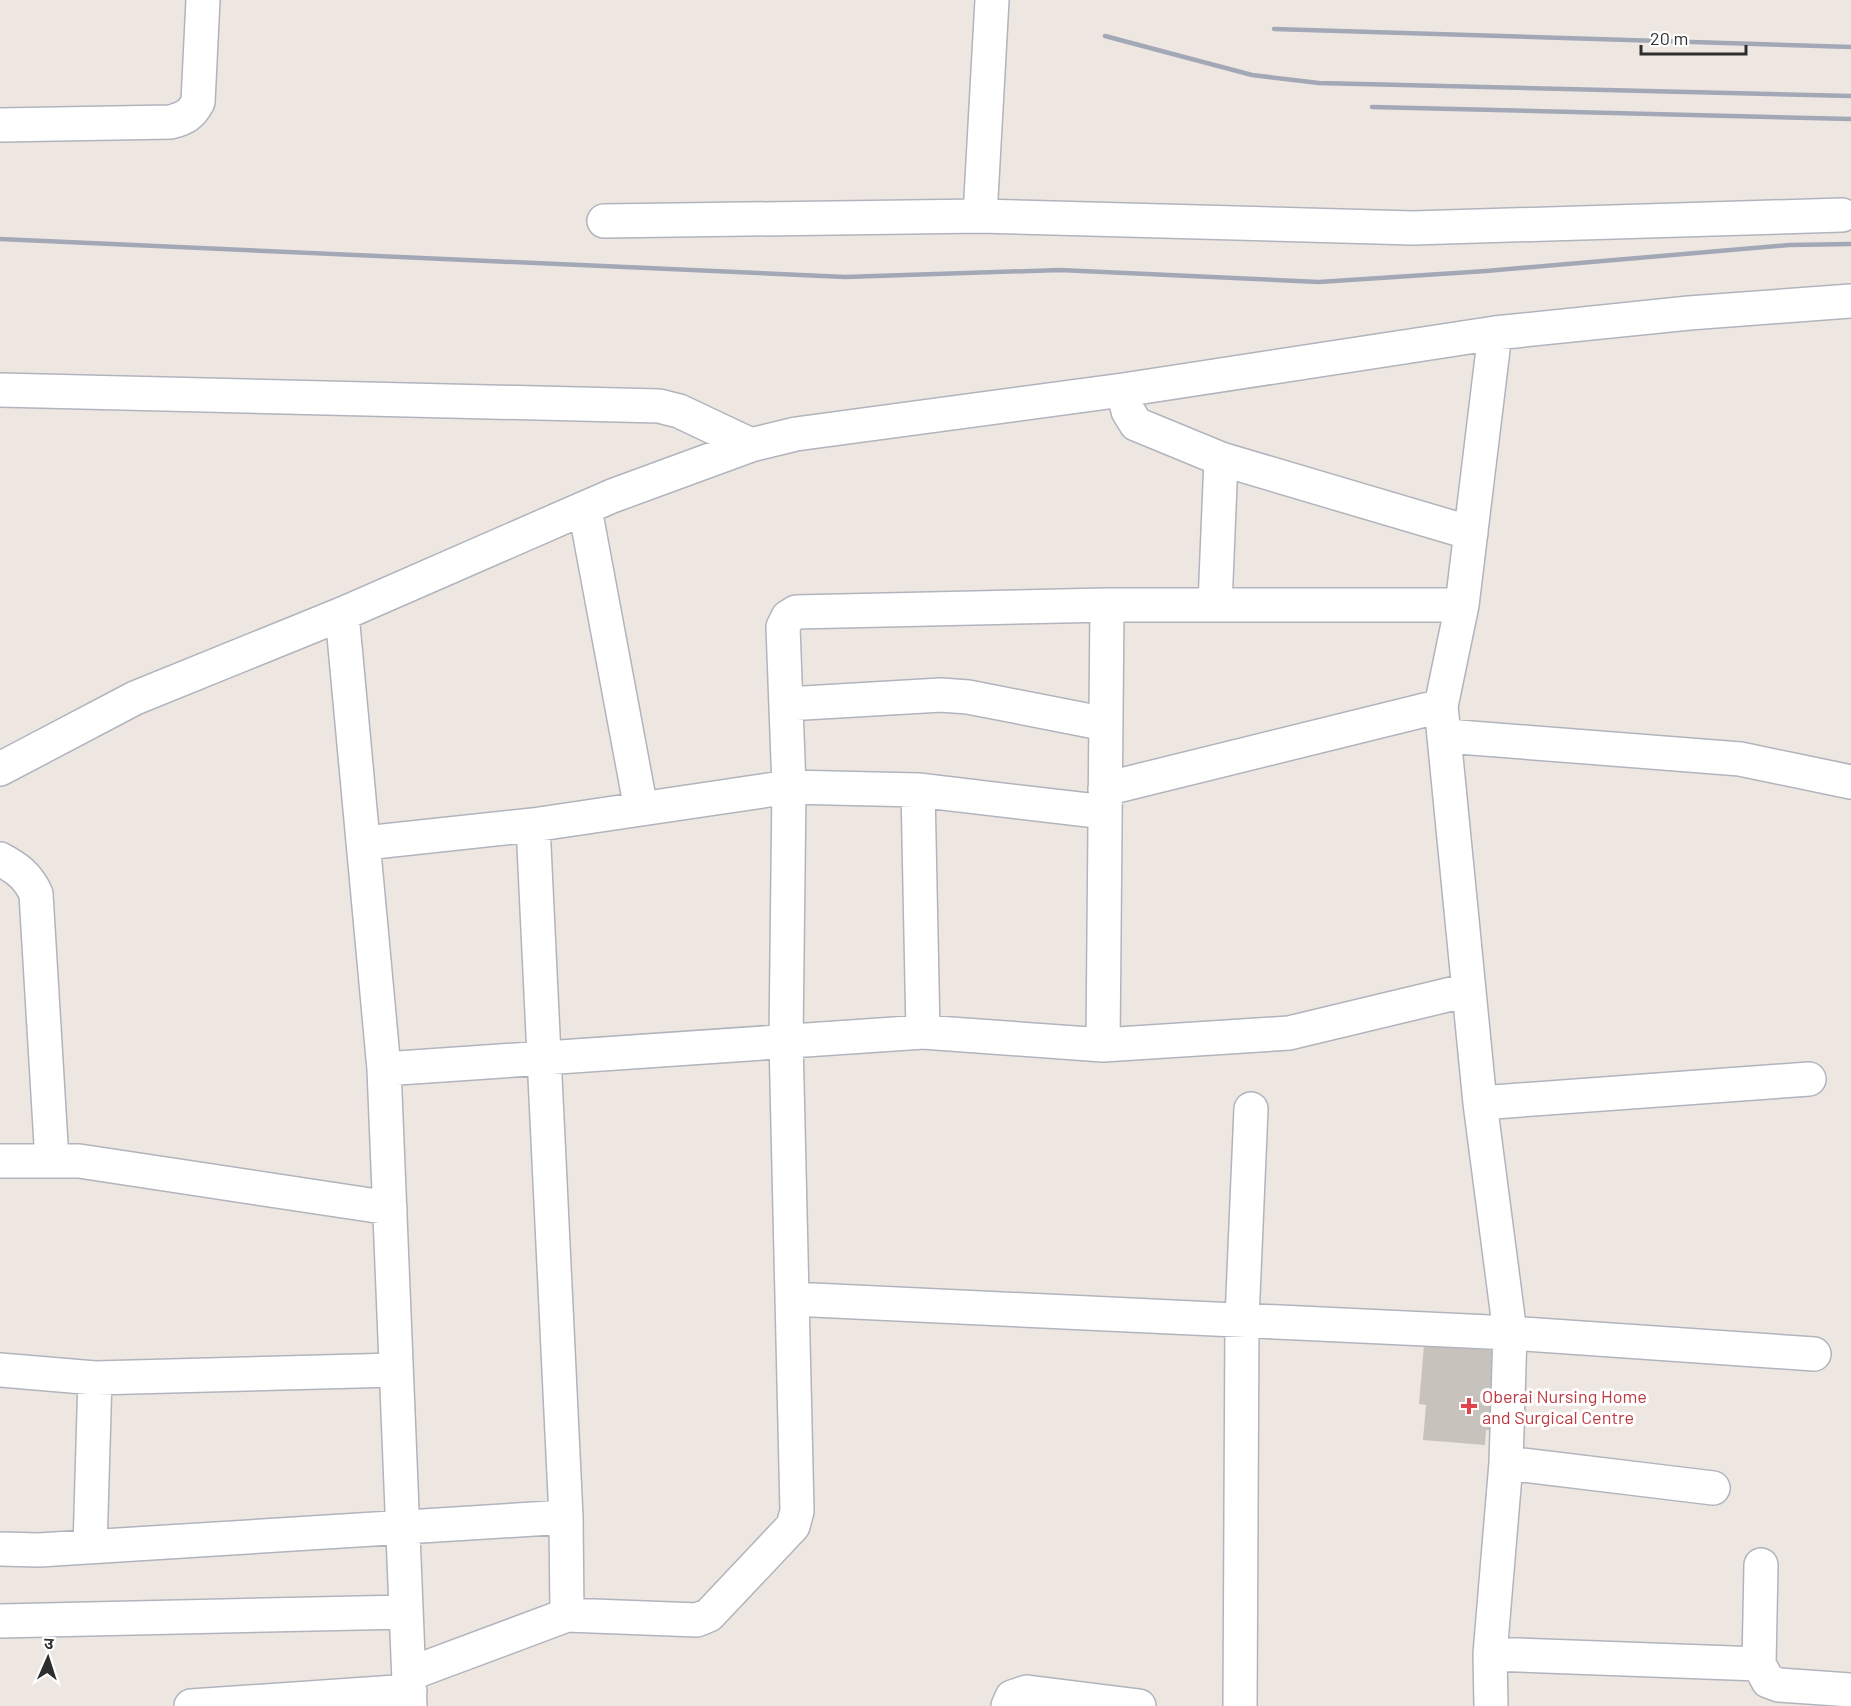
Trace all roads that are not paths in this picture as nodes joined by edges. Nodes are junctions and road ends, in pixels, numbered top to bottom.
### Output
1 (203, 0) edge
2 (992, 0) edge
3 (0, 124) edge
4 (1842, 215) dead end
5 (980, 216) junction
6 (604, 221) dead end
7 (1851, 301) edge
8 (1495, 333) junction
9 (0, 390) edge
10 (1123, 390) junction
11 (751, 445) junction
12 (1221, 459) junction
13 (585, 509) junction
14 (1471, 533) junction
15 (1107, 605) junction
16 (1215, 605) junction
17 (1462, 605) junction
18 (342, 614) junction
19 (787, 704) junction
20 (1443, 721) junction
21 (1106, 724) junction
22 (0, 769) edge
23 (1851, 782) edge
24 (789, 787) junction
25 (918, 790) junction
26 (1105, 801) junction
27 (641, 809) junction
28 (533, 825) junction
29 (364, 843) junction
30 (0, 858) edge
31 (1468, 990) junction
32 (923, 1032) junction
33 (786, 1040) junction
34 (1103, 1045) junction
35 (545, 1057) junction
36 (384, 1069) junction
37 (1809, 1079) dead end
38 (1480, 1103) junction
39 (1251, 1109) dead end
40 (0, 1161) edge
41 (52, 1161) junction
42 (390, 1208) junction
43 (792, 1299) junction
44 (1242, 1319) junction
45 (1510, 1333) junction
46 (1814, 1354) dead end
47 (0, 1370) edge
48 (396, 1370) junction
49 (95, 1378) junction
50 (1506, 1463) junction
51 (1713, 1488) dead end
52 (566, 1517) junction
53 (403, 1528) junction
54 (90, 1547) junction
55 (0, 1549) edge
56 (1761, 1565) dead end
57 (406, 1612) junction
58 (567, 1615) junction
59 (0, 1621) edge
60 (1490, 1654) junction
61 (1759, 1664) junction
62 (410, 1690) edge
63 (1851, 1690) edge
64 (191, 1706) edge
65 (1008, 1706) edge
66 (1139, 1706) edge
67 (1240, 1706) edge
68 (1491, 1706) edge

1 - 3 street
2 - 5 street
4 - 5 street
5 - 6 street
7 - 8 street
8 - 10 street
8 - 14 street
9 - 11 street
10 - 11 street
10 - 12 street
11 - 13 street
12 - 14 street
12 - 16 street
13 - 18 street
13 - 27 street
14 - 17 street
15 - 16 street
15 - 19 street
15 - 21 street
16 - 17 street
17 - 20 street
18 - 22 street
18 - 29 street
19 - 21 street
19 - 24 street
20 - 23 street
20 - 26 street
20 - 31 street
21 - 26 street
24 - 25 street
24 - 27 street
24 - 33 street
25 - 26 street
25 - 32 street
26 - 34 street
27 - 28 street
28 - 29 street
28 - 35 street
29 - 36 street
30 - 41 street
31 - 34 street
31 - 38 street
32 - 33 street
32 - 34 street
33 - 35 street
33 - 43 street
35 - 36 street
35 - 52 street
36 - 42 street
37 - 38 street
38 - 45 street
39 - 44 street
40 - 41 street
41 - 42 street
42 - 48 street
43 - 44 street
43 - 58 street
44 - 45 street
44 - 67 street
45 - 46 street
45 - 50 street
47 - 49 street
48 - 49 street
48 - 53 street
49 - 54 street
50 - 51 street
50 - 60 street
52 - 53 street
52 - 58 street
53 - 54 street
53 - 57 street
54 - 55 street
56 - 61 street
57 - 59 street
57 - 62 street
58 - 62 street
60 - 61 street
60 - 68 street
61 - 63 street
62 - 64 street
65 - 66 street

